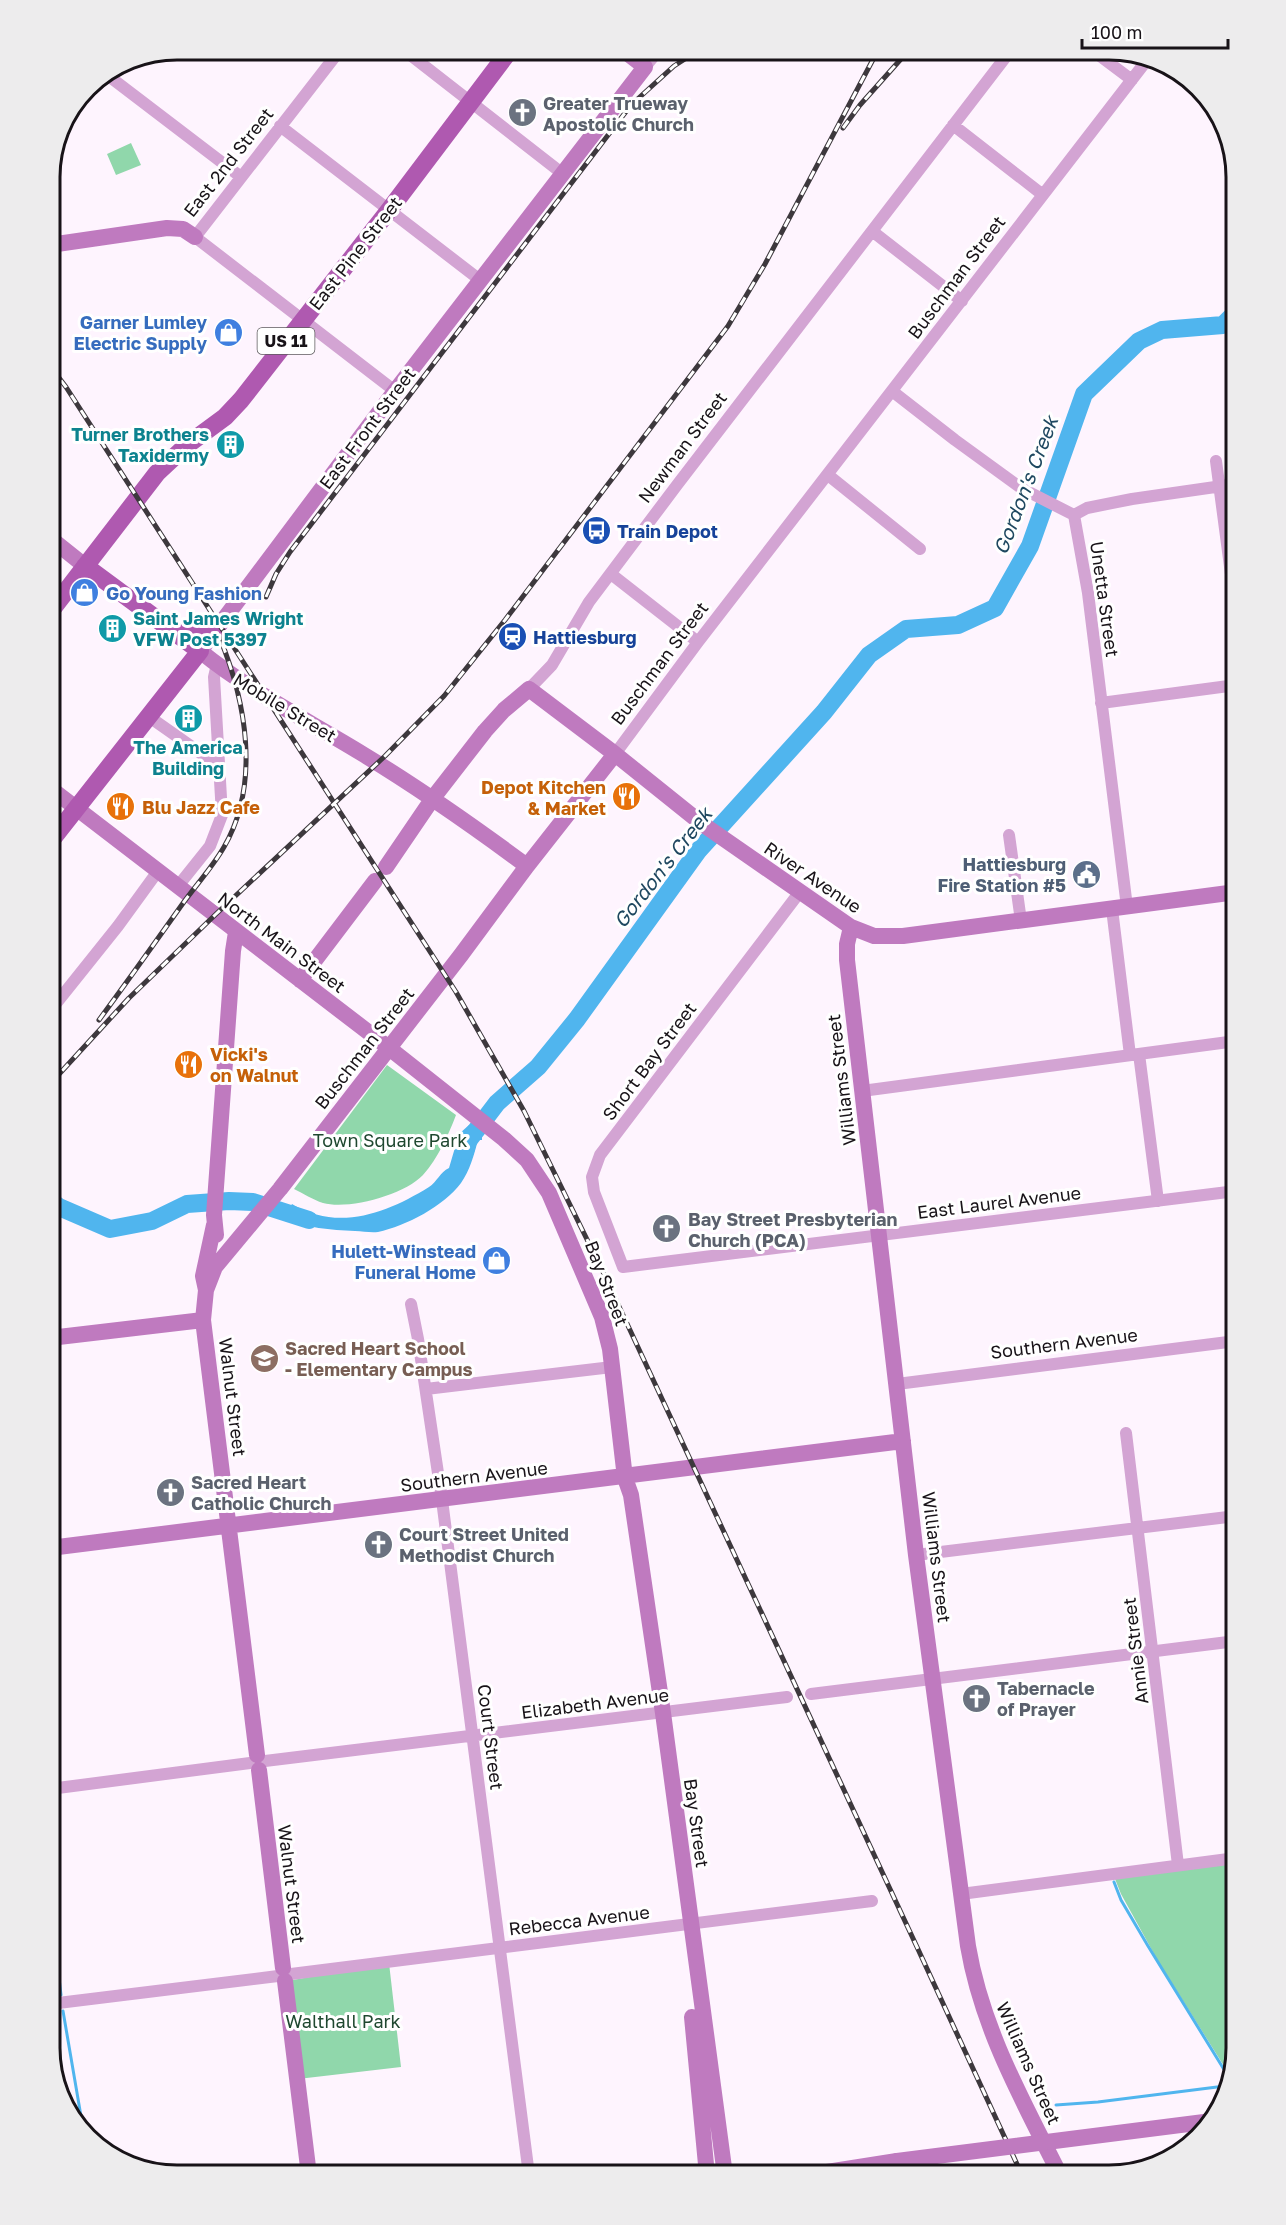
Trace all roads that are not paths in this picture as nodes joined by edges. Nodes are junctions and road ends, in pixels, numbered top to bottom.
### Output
1 (332, 60) edge
2 (417, 60) edge
3 (502, 60) edge
4 (636, 60) edge
5 (651, 60) edge
6 (1003, 60) edge
7 (1105, 60) edge
8 (1143, 65) edge
9 (645, 67) junction
10 (113, 79) edge
11 (1132, 80) junction
12 (471, 101) junction
13 (953, 125) junction
14 (280, 126) junction
15 (563, 174) junction
16 (241, 177) junction
17 (1043, 195) junction
18 (390, 209) junction
19 (872, 231) junction
20 (195, 237) junction
21 (60, 244) edge
22 (480, 280) junction
23 (962, 301) junction
24 (302, 320) junction
25 (395, 391) junction
26 (892, 391) junction
27 (1216, 461) dead end
28 (828, 475) junction
29 (1226, 485) edge
30 (1220, 486) junction
31 (1069, 514) junction
32 (1226, 533) edge
33 (60, 546) edge
34 (920, 549) dead end
35 (85, 566) junction
36 (611, 574) junction
37 (60, 599) edge
38 (216, 628) junction
39 (175, 632) junction
40 (698, 642) junction
41 (200, 651) junction
42 (217, 664) junction
43 (1226, 686) edge
44 (530, 689) junction
45 (1101, 703) junction
46 (148, 716) junction
47 (615, 754) junction
48 (219, 766) junction
49 (60, 796) edge
50 (434, 798) junction
51 (76, 808) junction
52 (60, 829) edge
53 (1009, 835) dead end
54 (526, 866) junction
55 (386, 867) dead end
56 (158, 871) junction
57 (375, 880) dead end
58 (178, 886) junction
59 (799, 893) junction
60 (1226, 893) edge
61 (1120, 908) junction
62 (1020, 921) junction
63 (851, 927) junction
64 (236, 932) junction
65 (300, 980) junction
66 (60, 998) edge
67 (1226, 1042) edge
68 (389, 1048) junction
69 (1135, 1055) junction
70 (862, 1091) junction
71 (491, 1128) joint
72 (1226, 1192) edge
73 (1158, 1201) junction
74 (214, 1220) junction
75 (879, 1234) junction
76 (230, 1248) junction
77 (623, 1268) joint
78 (206, 1290) junction
79 (411, 1304) dead end
80 (203, 1320) junction
81 (60, 1337) edge
82 (1226, 1342) edge
83 (612, 1367) junction
84 (897, 1384) junction
85 (426, 1389) junction
86 (1126, 1433) dead end
87 (903, 1442) junction
88 (625, 1478) junction
89 (442, 1500) junction
90 (1226, 1517) edge
91 (229, 1526) junction
92 (1139, 1528) junction
93 (60, 1547) edge
94 (916, 1555) junction
95 (1226, 1642) edge
96 (1153, 1652) junction
97 (934, 1678) junction
98 (811, 1695) dead end
99 (787, 1697) dead end
100 (658, 1714) junction
101 (472, 1737) junction
102 (257, 1762) junction
103 (60, 1788) edge
104 (1226, 1859) edge
105 (1178, 1865) junction
106 (961, 1894) junction
107 (872, 1901) dead end
108 (686, 1925) junction
109 (500, 1949) junction
110 (284, 1975) junction
111 (60, 2003) edge
112 (1199, 2123) edge
113 (308, 2165) edge
114 (528, 2165) edge
115 (706, 2165) edge
116 (724, 2165) edge
117 (872, 2165) edge
118 (1055, 2165) edge

1 - 14 street, East 2nd Street
2 - 12 street
3 - 12 main road, East Pine Street / US 11
4 - 9 street
5 - 9 street, East Front Street
6 - 13 street, Newman Street
7 - 11 street
8 - 11 street, Buschman Street
9 - 15 street, East Front Street
10 - 16 street
11 - 17 street, Buschman Street
12 - 15 street
12 - 18 main road, East Pine Street / US 11
13 - 17 street
13 - 19 street, Newman Street
14 - 16 street, East 2nd Street
14 - 18 street
15 - 22 street, East Front Street
16 - 20 street, East 2nd Street
17 - 23 street, Buschman Street
18 - 22 street
18 - 24 main road, East Pine Street / US 11
19 - 23 street
19 - 36 street, Newman Street
20 - 21 street, East 2nd Street
20 - 24 street
22 - 25 street, East Front Street
23 - 26 street, Buschman Street
24 - 25 street
24 - 35 main road, East Pine Street / US 11
25 - 38 street, East Front Street
26 - 28 street, Buschman Street
26 - 31 street
27 - 30 street
28 - 34 street
28 - 40 street, Buschman Street
29 - 30 street
30 - 31 street
30 - 32 street
31 - 45 street, Unetta Street
33 - 35 street, Mobile Street
35 - 37 main road, East Pine Street / US 11
35 - 39 main road, Mobile Street
36 - 40 street
36 - 44 street, Newman Street
38 - 39 main road
38 - 41 street, East Front Street
39 - 41 main road, Mobile Street
40 - 47 street, Buschman Street
41 - 42 street, Mobile Street
41 - 46 main road, East Front Street
42 - 48 street
42 - 50 street, Mobile Street
43 - 45 street
44 - 47 street, River Avenue
44 - 50 street, Newman Street
45 - 61 street, Unetta Street
46 - 48 street
46 - 51 main road, East Front Street
47 - 54 street, Buschman Street
47 - 59 street, River Avenue
48 - 58 street
49 - 51 street, North Main Street
50 - 54 street, Mobile Street
50 - 55 street, Newman Street
51 - 52 main road, East Front Street
51 - 56 street, North Main Street
53 - 62 street
54 - 68 street, Buschman Street
56 - 58 street, North Main Street
56 - 66 street
57 - 65 street
58 - 64 street, North Main Street
59 - 63 street, River Avenue
59 - 77 street, Short Bay Street
60 - 61 street, River Avenue
61 - 62 street, River Avenue
61 - 69 street
62 - 63 street, River Avenue
63 - 70 street, Williams Street
64 - 65 street, North Main Street
64 - 74 street, Walnut Street
65 - 68 street, North Main Street
67 - 69 street
68 - 71 street, North Main Street
68 - 76 street, Buschman Street
69 - 70 street
69 - 73 street
70 - 75 street, Williams Street
71 - 83 street, Bay Street
72 - 73 street, East Laurel Avenue
73 - 75 street, East Laurel Avenue
74 - 76 street
74 - 78 street, Walnut Street
75 - 77 street, East Laurel Avenue
75 - 84 street, Williams Street
76 - 78 street, Buschman Street
78 - 80 street, Walnut Street
79 - 85 street, Court Street
80 - 81 street
80 - 91 street, Walnut Street
82 - 84 street, Southern Avenue
83 - 85 street
83 - 88 street, Bay Street
84 - 87 street, Williams Street
85 - 89 street, Court Street
86 - 92 street, Annie Street
87 - 88 street, Southern Avenue
87 - 94 street, Williams Street
88 - 89 street, Southern Avenue
88 - 100 street, Bay Street
89 - 91 street, Southern Avenue
89 - 101 street, Court Street
90 - 92 street
91 - 93 street, Southern Avenue
91 - 102 street, Walnut Street
92 - 94 street
92 - 96 street, Annie Street
94 - 97 street, Williams Street
95 - 96 street
96 - 97 street
96 - 105 street, Annie Street
97 - 98 street
97 - 106 street, Williams Street
99 - 100 street, Elizabeth Avenue
100 - 101 street, Elizabeth Avenue
100 - 108 street, Bay Street
101 - 102 street, Elizabeth Avenue
101 - 109 street, Court Street
102 - 103 street, Elizabeth Avenue
102 - 110 street, Walnut Street
104 - 105 street
105 - 106 street
106 - 118 street, Williams Street
107 - 108 street, Rebecca Avenue
108 - 109 street, Rebecca Avenue
108 - 115 street, Bay Street
108 - 116 street, Bay Street
109 - 110 street, Rebecca Avenue
109 - 114 street, Court Street
110 - 111 street, Rebecca Avenue
110 - 113 street, Walnut Street
112 - 117 street, bridge

